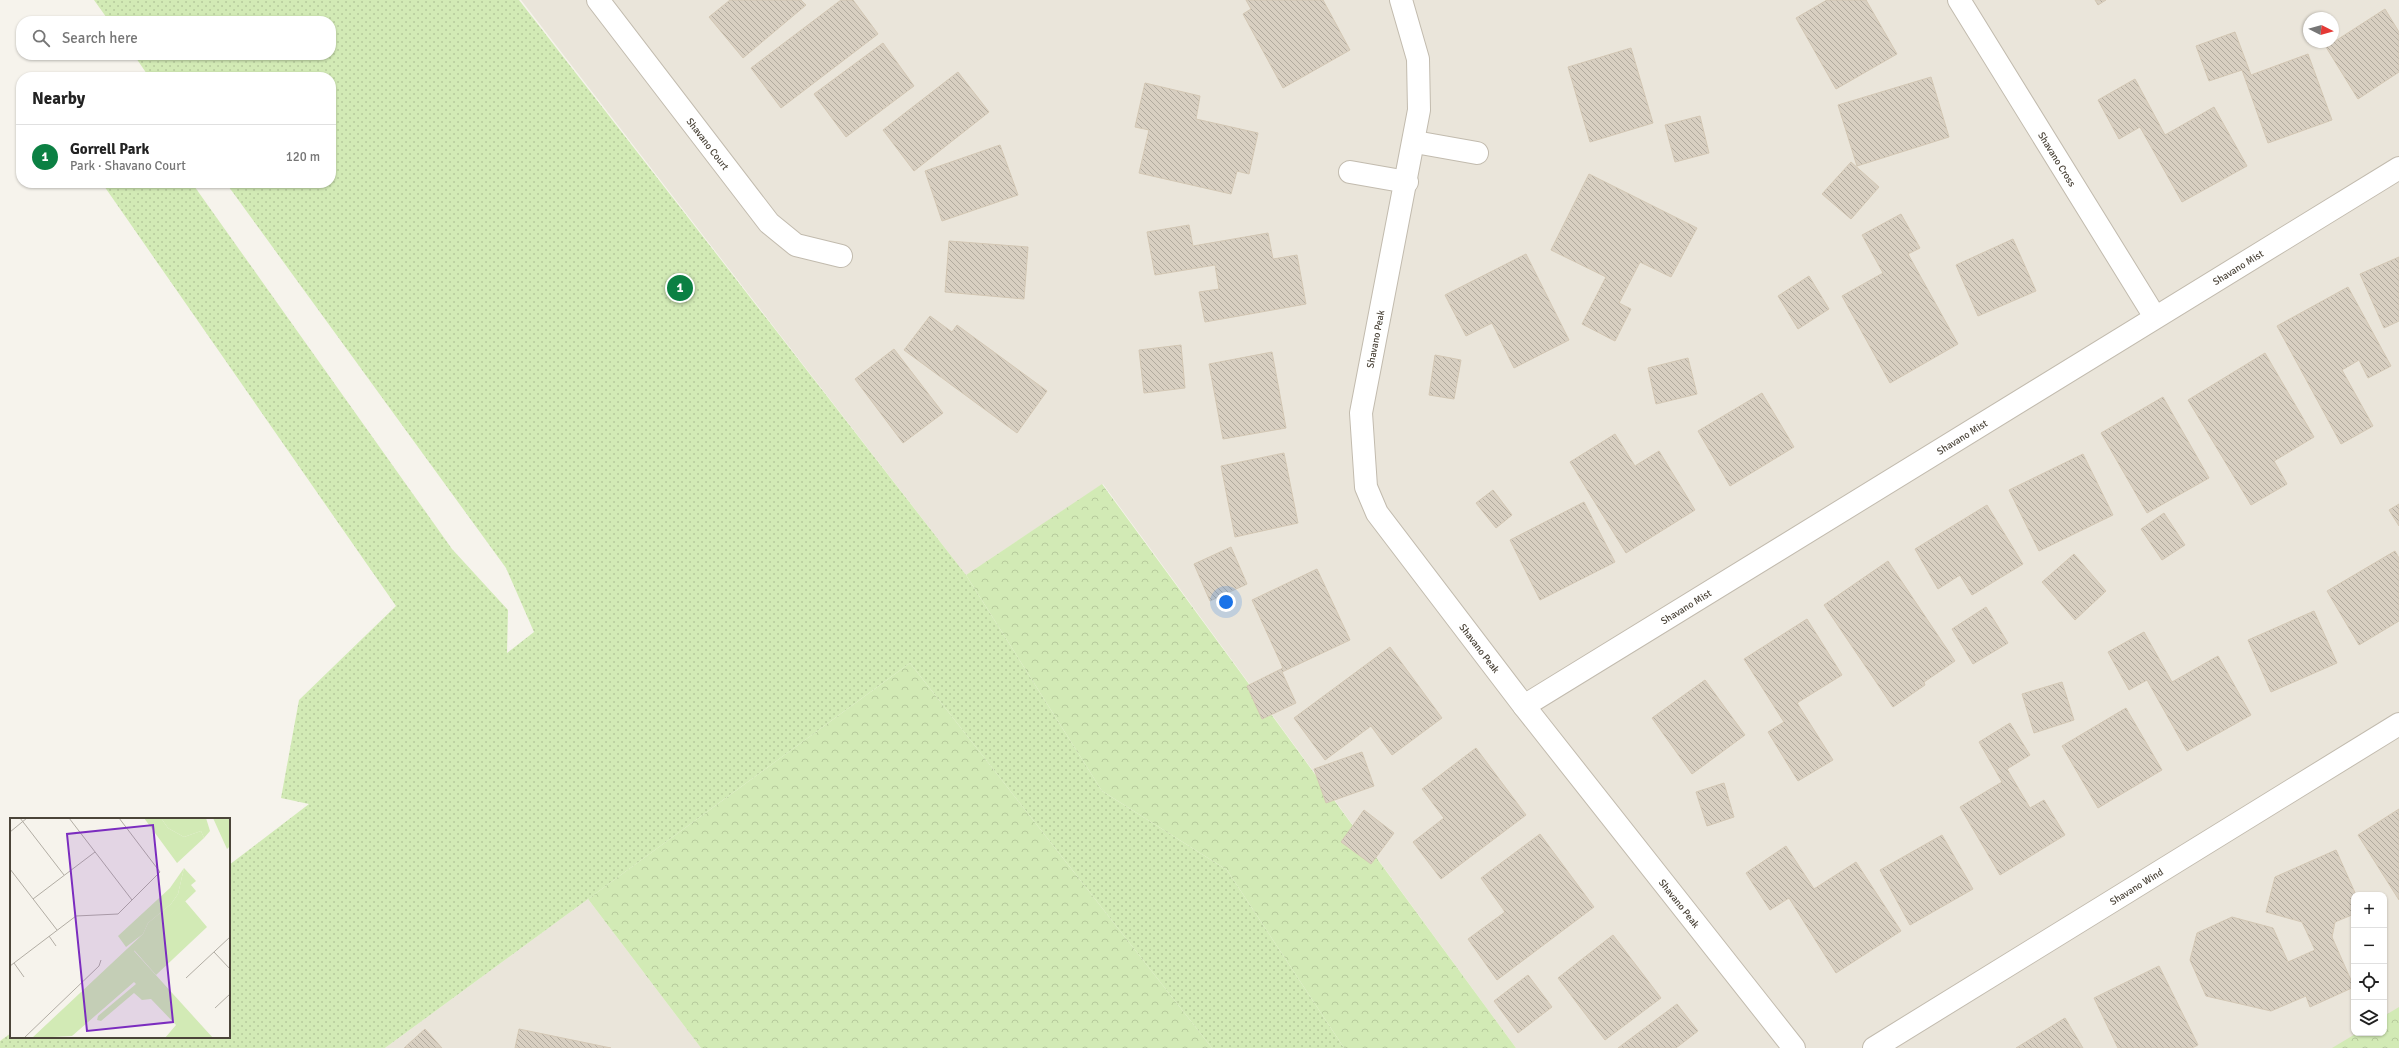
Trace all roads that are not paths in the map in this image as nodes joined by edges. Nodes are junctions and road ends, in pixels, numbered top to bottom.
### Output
1 (598, 0) edge
2 (1401, 0) edge
3 (1959, 0) edge
4 (1415, 142) junction
5 (1477, 153) dead end
6 (2399, 168) edge
7 (1350, 172) dead end
8 (1407, 182) junction
9 (840, 256) dead end
10 (2155, 317) junction
11 (1524, 706) junction
12 (2399, 724) edge
13 (1794, 1048) edge
14 (1874, 1048) edge

1 - 9 street, Shavano Court
2 - 4 street, Shavano Peak
3 - 10 street, Shavano Cross
4 - 5 street
4 - 8 street, Shavano Peak
6 - 10 street, Shavano Mist
7 - 8 street
8 - 11 street, Shavano Peak
10 - 11 street, Shavano Mist
11 - 13 street, Shavano Peak
12 - 14 street, Shavano Wind

